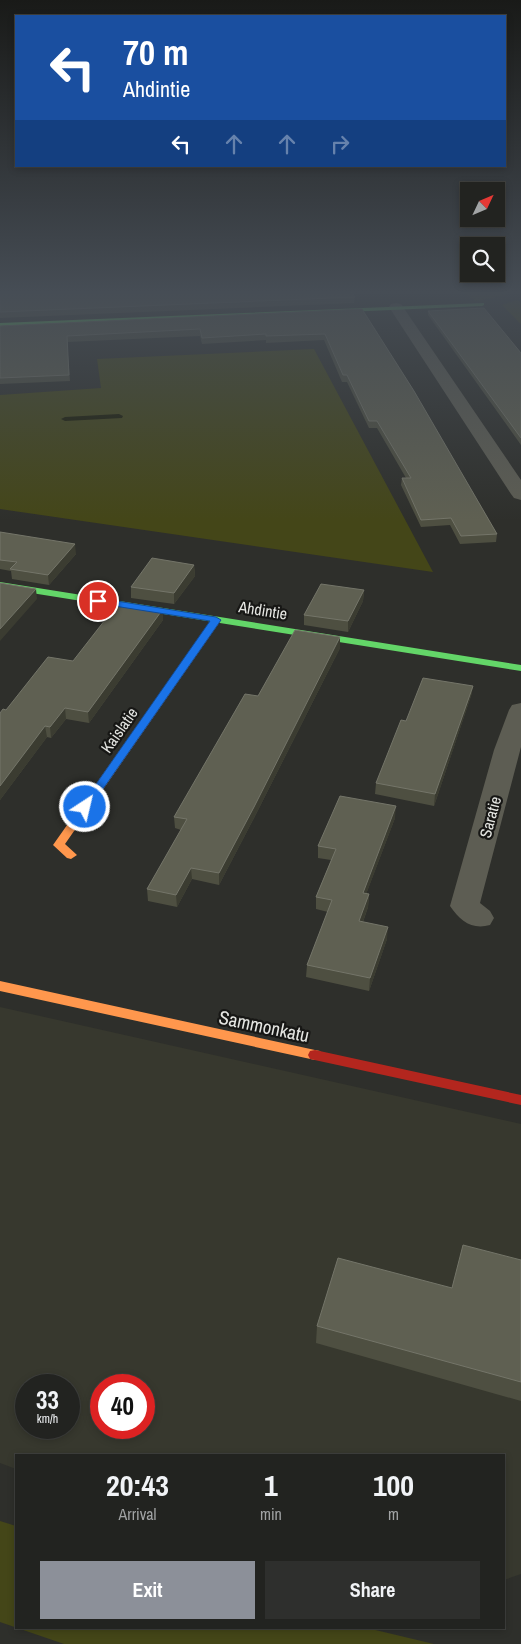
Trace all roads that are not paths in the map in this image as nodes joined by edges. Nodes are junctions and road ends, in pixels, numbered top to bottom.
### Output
1 (437, 368) edge
2 (521, 494) edge
3 (0, 586) edge
4 (216, 620) junction
5 (521, 668) edge
6 (521, 710) edge
7 (71, 855) dead end
8 (479, 918) dead end
9 (0, 986) edge
10 (521, 1100) edge

1 - 2 street
3 - 4 street, Ahdintie
4 - 5 street, Ahdintie
4 - 7 street, Kaislatie
6 - 8 street, Saratie
9 - 10 street, Sammonkatu

